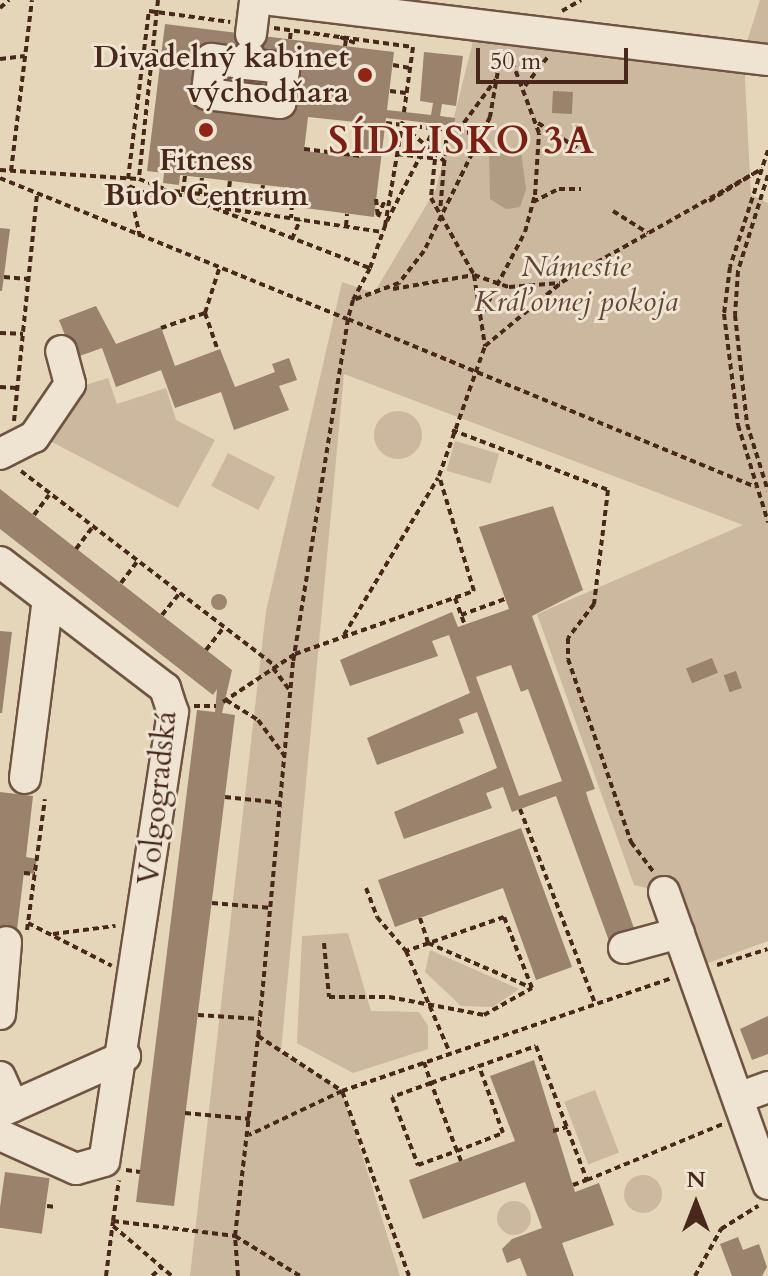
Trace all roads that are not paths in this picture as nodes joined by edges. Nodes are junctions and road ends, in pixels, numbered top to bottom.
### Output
1 (272, 0) edge
2 (499, 19) edge
3 (768, 60) edge
4 (61, 351) dead end
5 (6, 452) edge
6 (0, 562) edge
7 (48, 599) junction
8 (35, 789) road end
9 (664, 892) road end
10 (17, 932) road end
11 (679, 933) junction
12 (624, 948) dead end
13 (0, 1014) edge
14 (125, 1056) junction
15 (0, 1077) edge
16 (768, 1087) edge
17 (741, 1107) junction
18 (7, 1109) edge
19 (0, 1135) edge
20 (767, 1182) edge

1 - 2 street
2 - 3 street
4 - 5 street
6 - 7 street, Volgogradská
7 - 8 street
7 - 14 street, Volgogradská
9 - 11 street
10 - 13 street
11 - 12 street
11 - 17 street
14 - 18 street
14 - 19 street, Volgogradská
15 - 18 street
16 - 17 street
17 - 20 street

